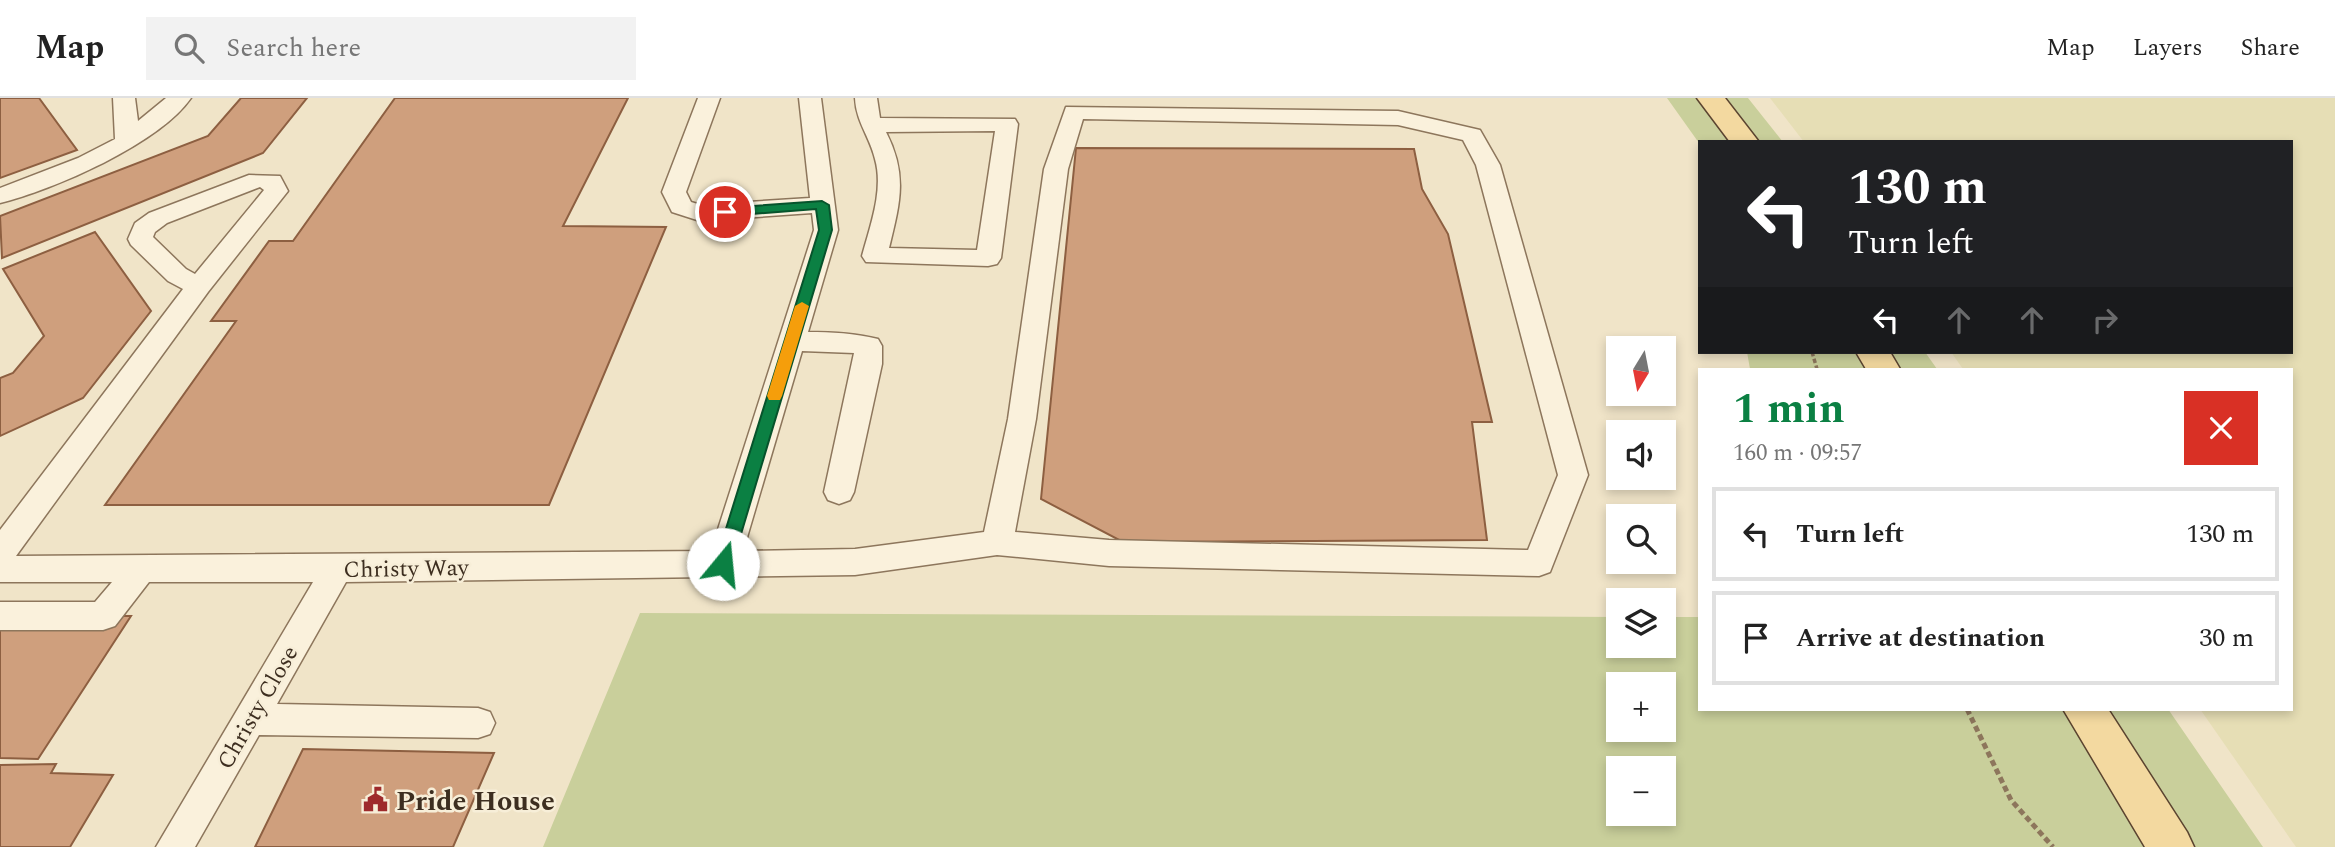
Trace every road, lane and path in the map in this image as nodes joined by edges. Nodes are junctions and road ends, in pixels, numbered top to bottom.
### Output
1 (124, 98) edge
2 (173, 98) edge
3 (180, 98) edge
4 (709, 98) edge
5 (810, 98) edge
6 (866, 98) edge
7 (1711, 98) edge
8 (871, 125) junction
9 (1743, 140) edge
10 (125, 143) junction
11 (0, 196) edge
12 (822, 205) junction
13 (199, 286) junction
14 (791, 342) junction
15 (839, 492) dead end
16 (997, 543) junction
17 (0, 554) edge
18 (723, 564) junction
19 (0, 569) edge
20 (141, 569) junction
21 (337, 569) junction
22 (0, 616) edge
23 (1968, 711) edge
24 (2085, 711) edge
25 (250, 719) junction
26 (478, 723) dead end
27 (177, 846) edge
28 (2053, 847) edge
29 (2171, 847) edge

1 - 2 street
1 - 10 street
3 - 10 street
4 - 12 street
5 - 12 street
6 - 8 street
7 - 9 main road
8 - 8 street
10 - 11 street
12 - 14 street
13 - 13 street
13 - 17 street
14 - 15 street
14 - 18 street
16 - 16 street, Christy Way
16 - 18 street, Christy Way
18 - 21 street, Christy Way
19 - 20 street, Christy Way
20 - 21 street, Christy Way
20 - 22 street
21 - 25 street, Christy Close
23 - 28 path
24 - 29 main road
25 - 26 street
25 - 27 street, Christy Close

